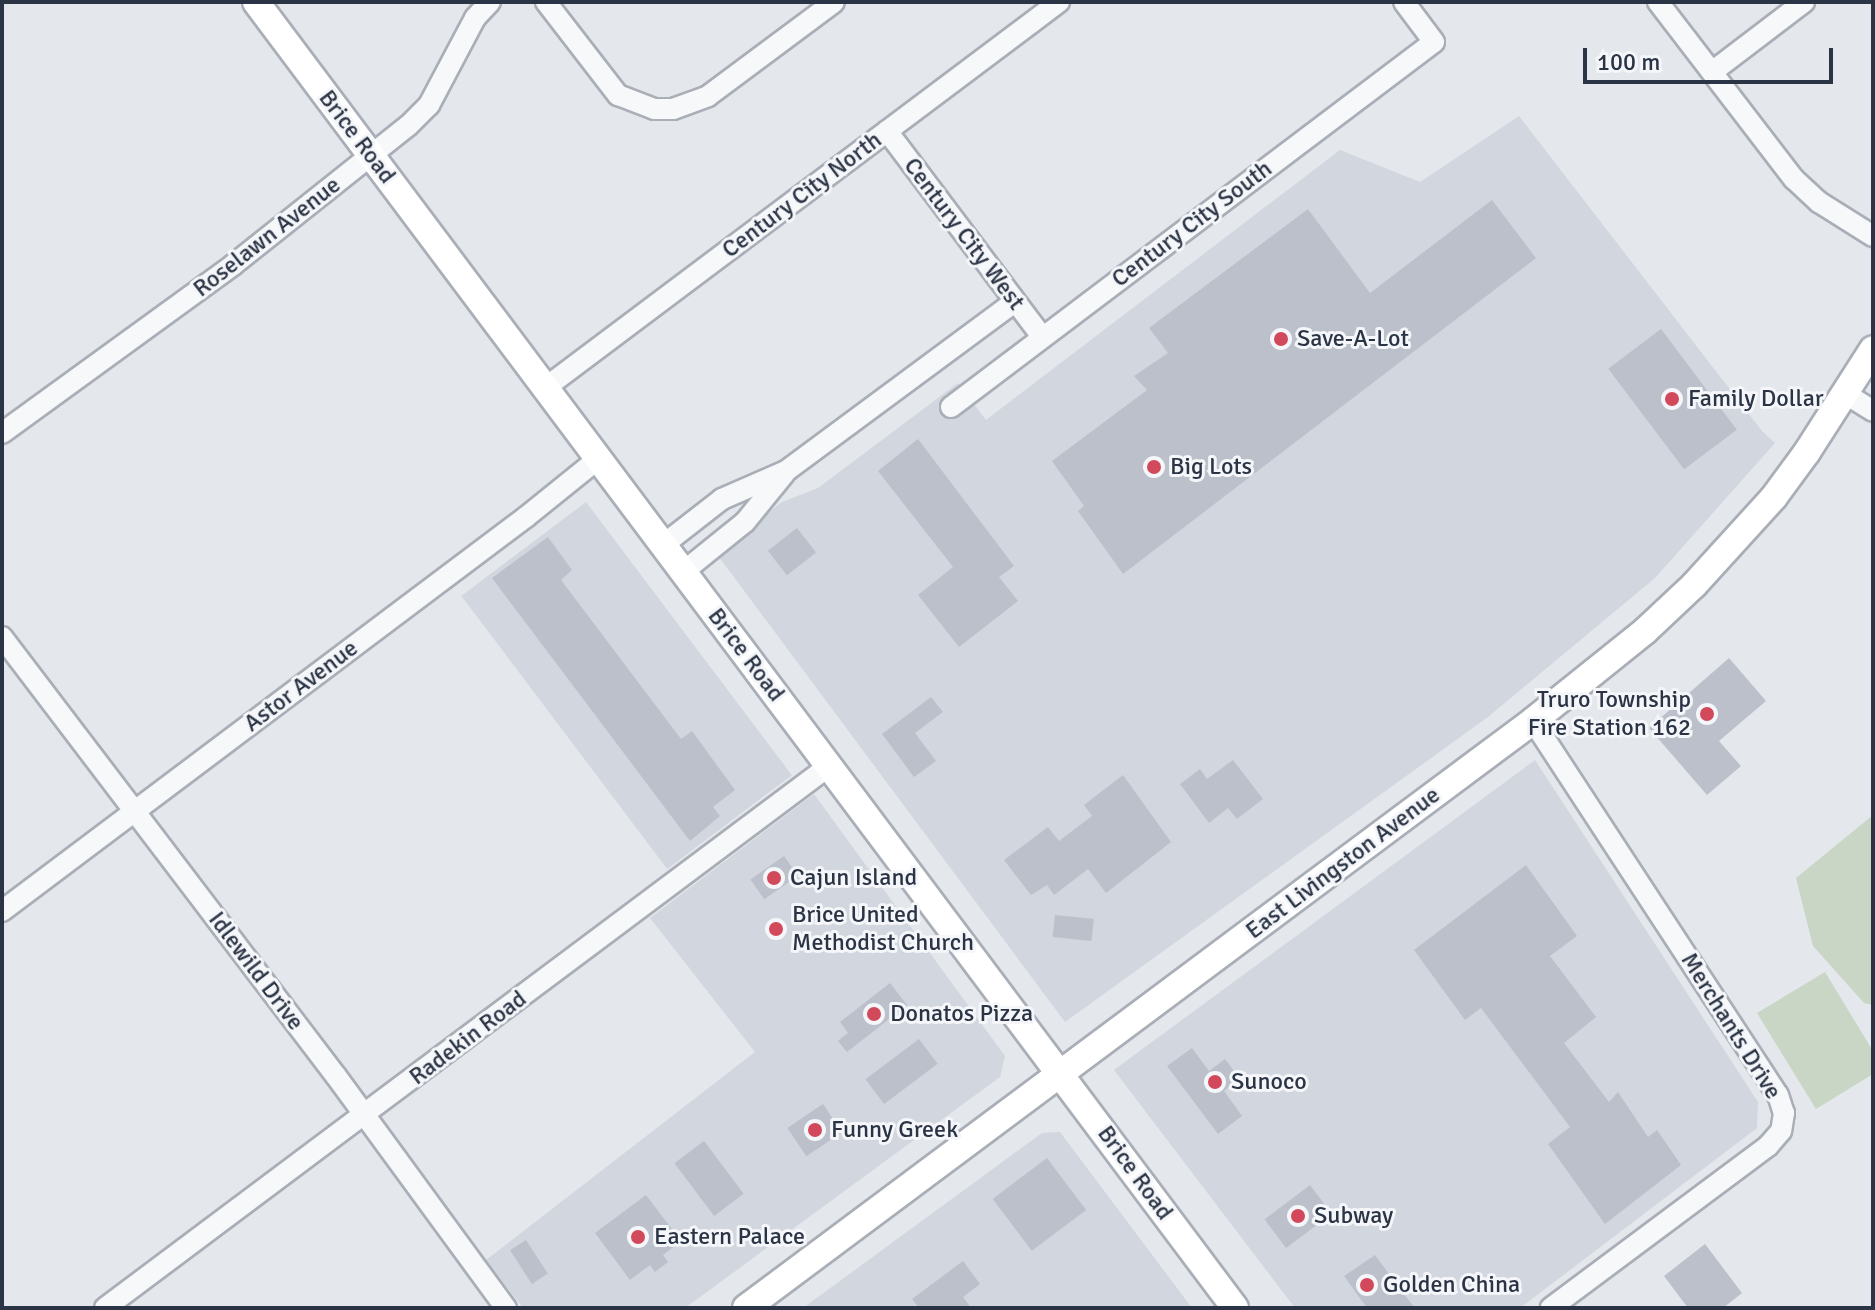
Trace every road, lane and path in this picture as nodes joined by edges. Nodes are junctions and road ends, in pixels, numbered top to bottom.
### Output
1 (256, 2) edge
2 (490, 2) edge
3 (546, 2) edge
4 (834, 2) edge
5 (1059, 2) edge
6 (1404, 2) edge
7 (1658, 2) edge
8 (1804, 2) edge
9 (1712, 72) junction
10 (887, 131) junction
11 (371, 156) junction
12 (1873, 236) edge
13 (1014, 302) junction
14 (1042, 337) junction
15 (1873, 349) edge
16 (545, 388) junction
17 (1846, 394) junction
18 (951, 407) dead end
19 (1873, 411) edge
20 (2, 433) edge
21 (598, 459) junction
22 (786, 471) junction
23 (663, 545) junction
24 (683, 572) junction
25 (2, 637) edge
26 (1533, 721) junction
27 (829, 766) junction
28 (134, 811) junction
29 (2, 911) edge
30 (1061, 1073) junction
31 (364, 1115) junction
32 (105, 1308) edge
33 (506, 1308) edge
34 (746, 1308) edge
35 (1235, 1308) edge
36 (1551, 1308) edge

1 - 11 main road, Brice Road
2 - 11 street, Roselawn Avenue
3 - 4 street
5 - 10 street, Century City North
6 - 14 street, Century City South
7 - 9 street
8 - 9 street
9 - 12 street
10 - 13 street, Century City West
10 - 16 street, Century City North
11 - 16 main road, Brice Road
11 - 20 street, Roselawn Avenue
13 - 14 street, Century City West
13 - 22 street
14 - 18 street, Century City South
15 - 17 main road, East Livingston Avenue
16 - 21 main road, Brice Road
17 - 19 street
17 - 26 main road, East Livingston Avenue
21 - 23 main road, Brice Road
21 - 28 street, Astor Avenue
22 - 23 street
22 - 24 street
23 - 24 main road, Brice Road
24 - 27 main road, Brice Road
25 - 28 street, Idlewild Drive
26 - 30 main road, East Livingston Avenue
26 - 36 street, Merchants Drive
27 - 30 main road, Brice Road
27 - 31 street, Radekin Road
28 - 29 street, Astor Avenue
28 - 31 street, Idlewild Drive
30 - 34 main road, East Livingston Avenue
30 - 35 main road, Brice Road
31 - 32 street, Radekin Road
31 - 33 street, Idlewild Drive

